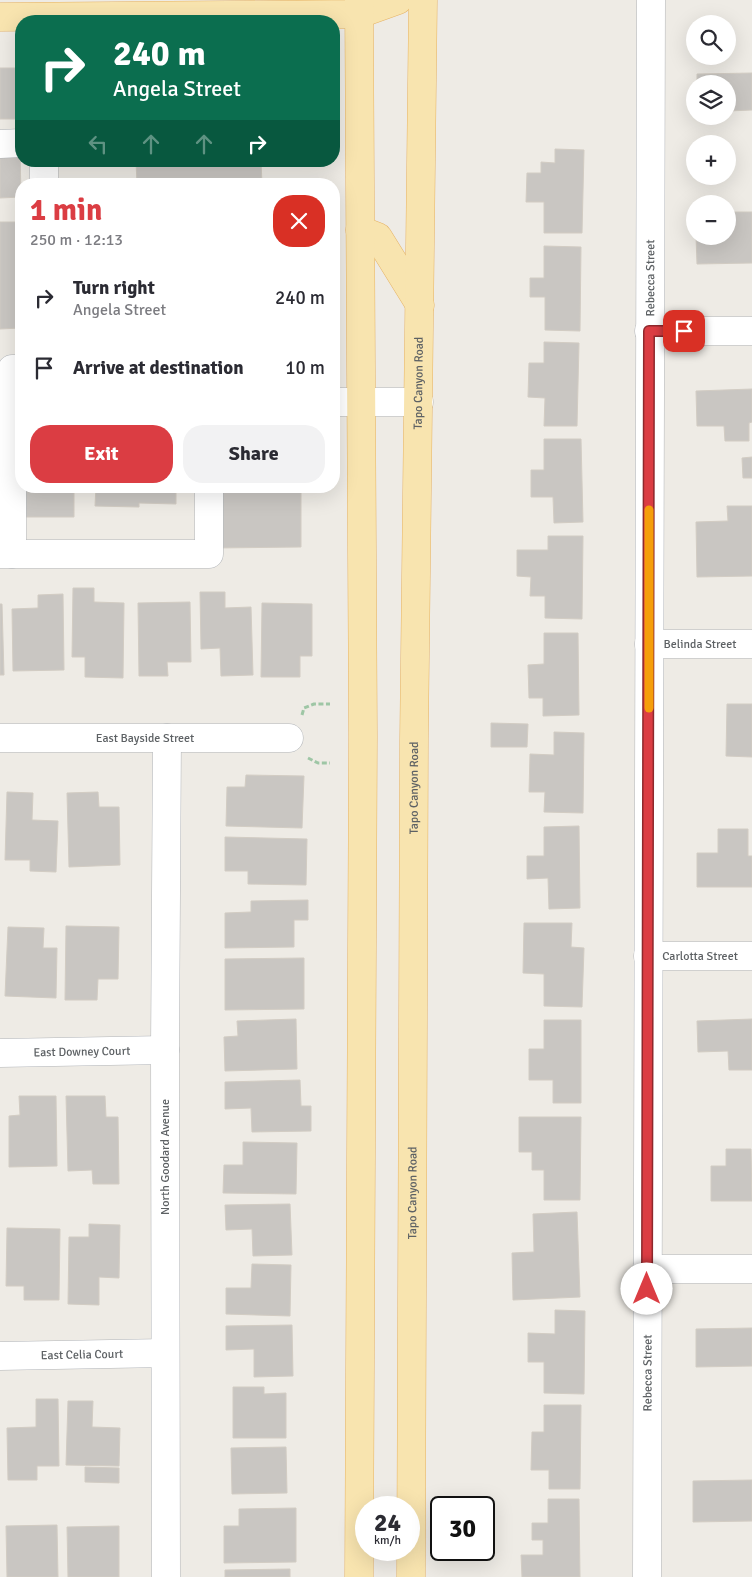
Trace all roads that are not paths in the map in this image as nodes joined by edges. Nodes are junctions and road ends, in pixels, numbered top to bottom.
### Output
1 (398, 0) edge
2 (423, 0) edge
3 (651, 0) edge
4 (359, 7) edge
5 (72, 15) edge
6 (0, 17) edge
7 (15, 17) edge
8 (15, 143) edge
9 (0, 144) edge
10 (360, 230) junction
11 (420, 305) junction
12 (649, 331) junction
13 (752, 331) edge
14 (15, 369) edge
15 (340, 402) edge
16 (361, 402) junction
17 (419, 402) junction
18 (209, 493) edge
19 (6, 554) edge
20 (649, 644) junction
21 (752, 644) edge
22 (0, 738) edge
23 (167, 738) junction
24 (289, 738) dead end
25 (648, 956) junction
26 (752, 956) edge
27 (165, 1050) junction
28 (0, 1053) edge
29 (647, 1269) junction
30 (752, 1270) edge
31 (165, 1353) junction
32 (0, 1356) edge
33 (166, 1577) edge
34 (359, 1577) edge
35 (411, 1577) edge
36 (647, 1577) edge

1 - 4 main road
2 - 11 main road, Tapo Canyon Road
3 - 12 street, Rebecca Street
4 - 5 main road
4 - 10 main road
6 - 7 main road
8 - 9 street
10 - 11 main road
10 - 16 main road
11 - 17 main road, Tapo Canyon Road
12 - 13 street
12 - 20 street, Rebecca Street
14 - 19 street
15 - 16 street
16 - 17 street
16 - 34 main road
17 - 35 main road, Tapo Canyon Road
18 - 19 street
20 - 21 street, Belinda Street
20 - 25 street, Rebecca Street
22 - 23 street, East Bayside Street
23 - 24 street, East Bayside Street
23 - 27 street, North Goodard Avenue
25 - 26 street, Carlotta Street
25 - 29 street, Rebecca Street
27 - 28 street, East Downey Court
27 - 31 street, North Goodard Avenue
29 - 30 street
29 - 36 street, Rebecca Street
31 - 32 street, East Celia Court
31 - 33 street, North Goodard Avenue

